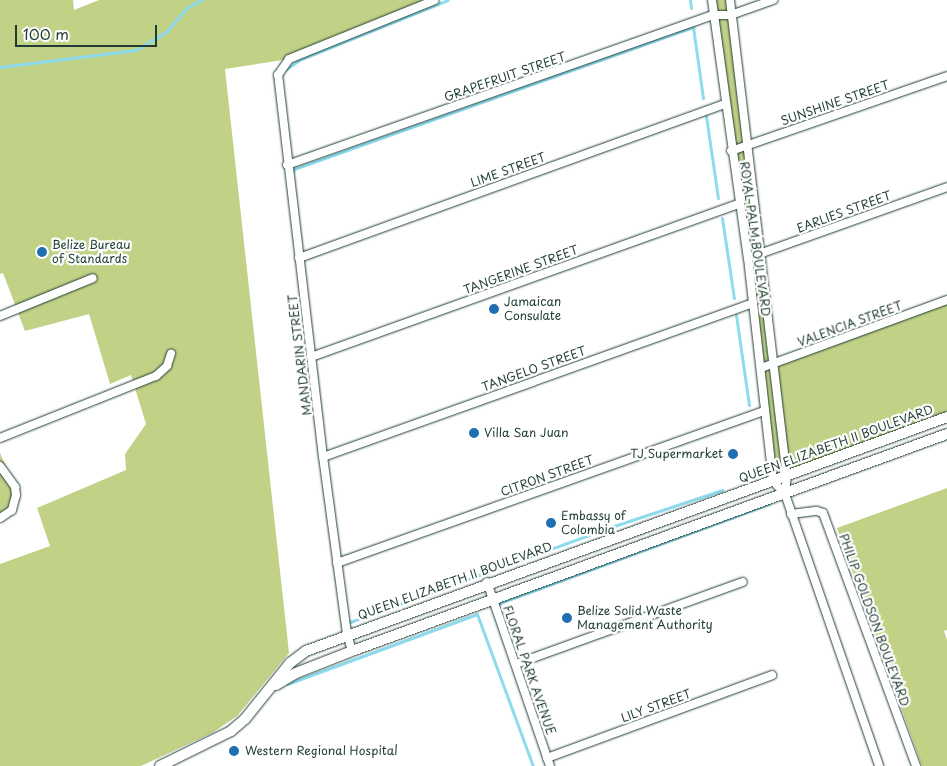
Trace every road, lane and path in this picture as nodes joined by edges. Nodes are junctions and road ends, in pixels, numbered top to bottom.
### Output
1 (435, 0) edge
2 (712, 0) edge
3 (730, 0) edge
4 (772, 0) edge
5 (713, 15) junction
6 (731, 15) junction
7 (947, 76) edge
8 (724, 104) junction
9 (747, 145) junction
10 (731, 151) junction
11 (288, 165) junction
12 (947, 187) edge
13 (739, 204) junction
14 (760, 254) junction
15 (299, 258) junction
16 (748, 258) junction
17 (93, 278) dead end
18 (947, 300) edge
19 (753, 303) junction
20 (0, 316) edge
21 (171, 354) dead end
22 (311, 357) junction
23 (773, 364) junction
24 (760, 368) junction
25 (765, 411) junction
26 (947, 417) edge
27 (946, 437) edge
28 (0, 438) edge
29 (323, 457) junction
30 (0, 466) edge
31 (787, 475) junction
32 (773, 481) junction
33 (785, 494) junction
34 (791, 514) junction
35 (0, 518) edge
36 (337, 563) junction
37 (488, 582) junction
38 (743, 582) dead end
39 (494, 601) junction
40 (346, 634) junction
41 (352, 651) junction
42 (516, 664) junction
43 (772, 675) dead end
44 (268, 689) junction
45 (548, 758) junction
46 (160, 766) edge
47 (550, 766) edge
48 (879, 766) edge
49 (916, 766) edge

1 - 11 street, MANDARIN STREET
2 - 5 street, ROYAL PALM BOULEVARD
3 - 6 street, ROYAL PALM BOULEVARD
4 - 6 street
5 - 6 street, GRAPEFRUIT STREET
5 - 8 street, ROYAL PALM BOULEVARD
5 - 11 street, GRAPEFRUIT STREET
6 - 9 street, ROYAL PALM BOULEVARD
7 - 9 street, SUNSHINE STREET
8 - 10 street, ROYAL PALM BOULEVARD
8 - 15 street, LIME STREET
9 - 10 street, SUNSHINE STREET
9 - 14 street, ROYAL PALM BOULEVARD
10 - 13 street, ROYAL PALM BOULEVARD
11 - 15 street, MANDARIN STREET
12 - 14 street, EARLIES STREET
13 - 16 street, ROYAL PALM BOULEVARD
13 - 22 street, TANGERINE STREET
14 - 16 street, EARLIES STREET
14 - 23 street, ROYAL PALM BOULEVARD
15 - 22 street, MANDARIN STREET
16 - 19 street, ROYAL PALM BOULEVARD
17 - 20 street
18 - 23 street, VALENCIA STREET
19 - 24 street, ROYAL PALM BOULEVARD
19 - 29 street, TANGELO STREET
21 - 28 street
22 - 29 street, MANDARIN STREET
23 - 24 street, VALENCIA STREET
23 - 31 street, ROYAL PALM BOULEVARD
24 - 25 street, ROYAL PALM BOULEVARD
25 - 32 street, ROYAL PALM BOULEVARD
25 - 36 street, CITRON STREET
26 - 31 street, QUEEN ELIZABETH II BOULEVARD
27 - 33 street, QUEEN ELIZABETH II BOULEVARD
29 - 36 street, MANDARIN STREET
30 - 35 street
31 - 32 street, QUEEN ELIZABETH II BOULEVARD
31 - 33 street, ROYAL PALM BOULEVARD
32 - 33 street
32 - 37 street, QUEEN ELIZABETH II BOULEVARD
33 - 34 street
33 - 39 street, QUEEN ELIZABETH II BOULEVARD
34 - 48 street
34 - 49 street, PHILIP GOLDSON BOULEVARD
36 - 40 street, MANDARIN STREET
37 - 39 street, FLORAL PARK AVENUE
37 - 40 street, QUEEN ELIZABETH II BOULEVARD
38 - 42 street
39 - 41 street, QUEEN ELIZABETH II BOULEVARD
39 - 42 street, FLORAL PARK AVENUE
40 - 41 street, MANDARIN STREET
40 - 44 street, QUEEN ELIZABETH II BOULEVARD
41 - 44 street, QUEEN ELIZABETH II BOULEVARD
42 - 45 street, FLORAL PARK AVENUE
43 - 45 street, LILY STREET
44 - 46 street, QUEEN ELIZABETH II BOULEVARD
45 - 47 street, FLORAL PARK AVENUE

